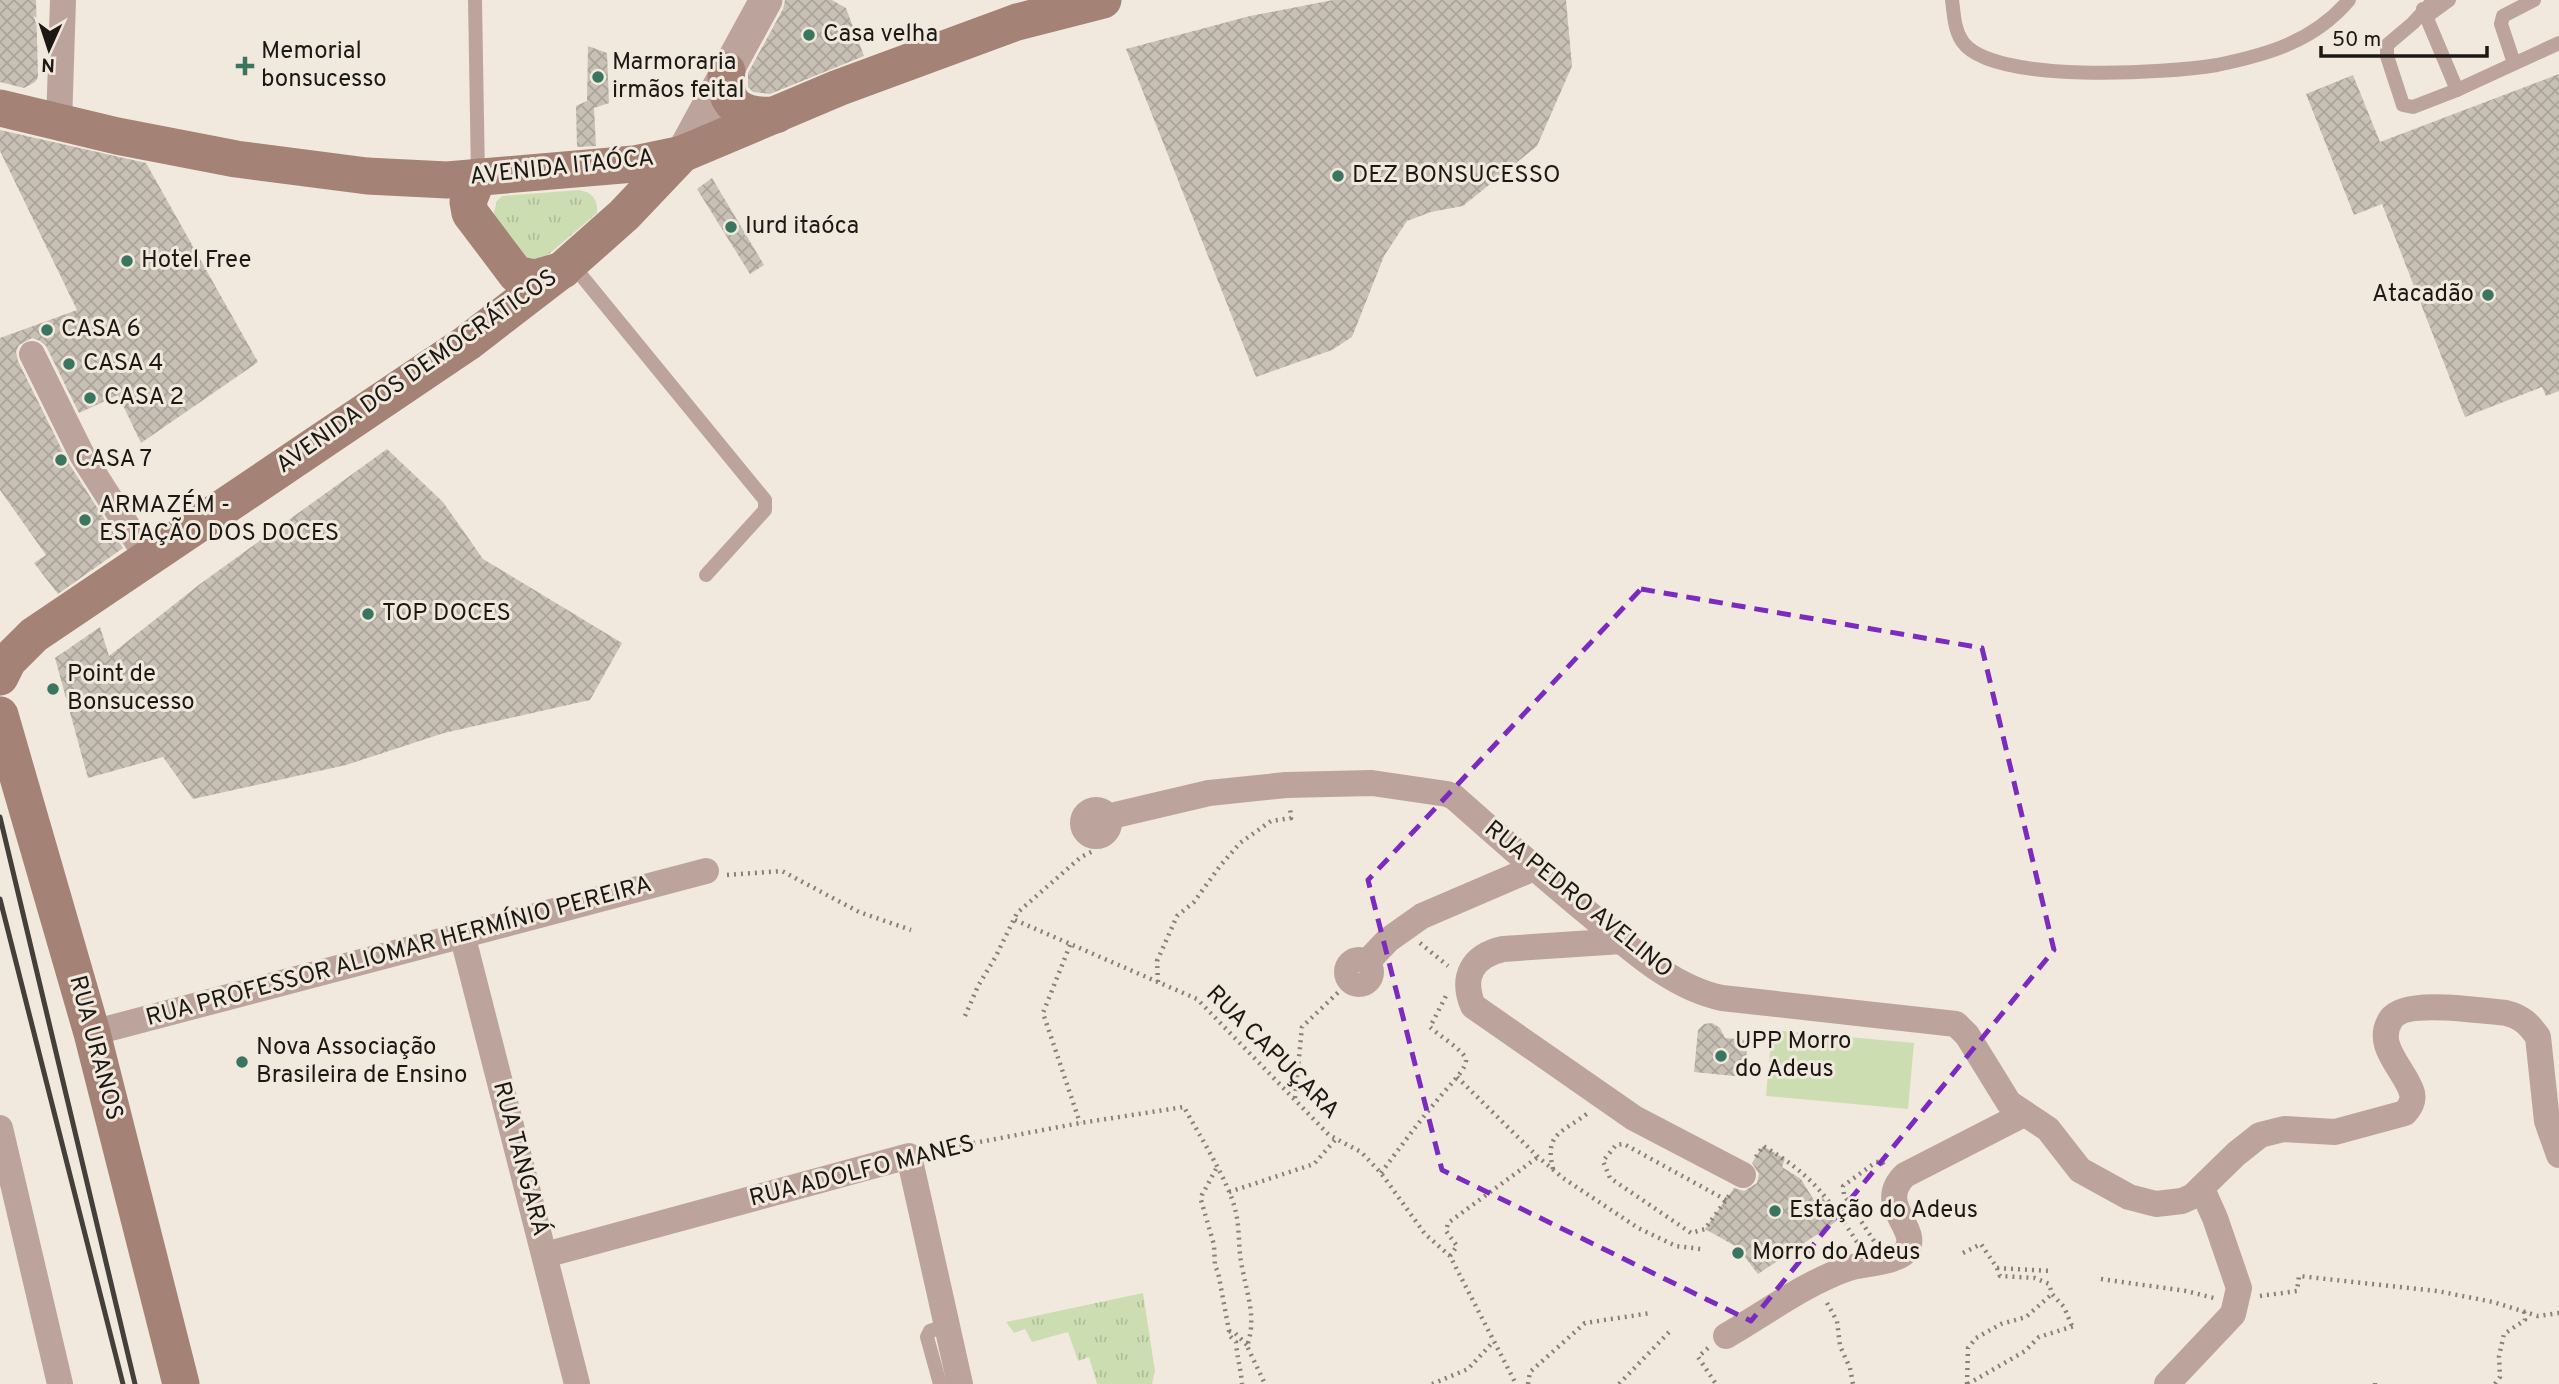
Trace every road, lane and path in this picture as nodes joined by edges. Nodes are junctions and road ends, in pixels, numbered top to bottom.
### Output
1 (63, 0) edge
2 (475, 0) edge
3 (766, 0) edge
4 (1103, 0) edge
5 (1952, 0) edge
6 (2349, 0) edge
7 (2449, 0) edge
8 (2534, 0) edge
9 (1014, 11) edge
10 (2424, 12) edge
11 (2559, 43) edge
12 (2514, 64) junction
13 (727, 71) junction
14 (2457, 90) junction
15 (0, 108) edge
16 (776, 115) junction
17 (59, 124) junction
18 (682, 154) junction
19 (478, 177) junction
20 (567, 266) junction
21 (32, 355) dead end
22 (147, 557) junction
23 (706, 575) dead end
24 (6, 654) edge
25 (0, 715) edge
26 (1291, 818) dead end
27 (1103, 826) joint
28 (1534, 868) junction
29 (706, 871) joint
30 (1015, 920) junction
31 (1403, 928) junction
32 (911, 930) dead end
33 (462, 934) junction
34 (1622, 941) junction
35 (1070, 945) junction
36 (1359, 971) joint
37 (1469, 975) junction
38 (1158, 982) junction
39 (965, 1016) dead end
40 (92, 1033) junction
41 (1457, 1077) junction
42 (1295, 1098) junction
43 (1607, 1099) junction
44 (2024, 1114) junction
45 (1080, 1123) junction
46 (0, 1128) edge
47 (1336, 1139) junction
48 (1763, 1146) dead end
49 (2559, 1155) edge
50 (909, 1156) junction
51 (1538, 1157) junction
52 (1216, 1169) junction
53 (1553, 1170) junction
54 (1381, 1173) junction
55 (1744, 1175) dead end
56 (1897, 1183) junction
57 (2202, 1189) junction
58 (1229, 1192) junction
59 (1726, 1200) dead end
60 (1691, 1233) dead end
61 (1877, 1247) dead end
62 (1701, 1249) dead end
63 (1864, 1251) dead end
64 (1963, 1253) dead end
65 (545, 1255) junction
66 (1450, 1255) junction
67 (1997, 1268) junction
68 (2051, 1271) dead end
69 (2101, 1279) dead end
70 (1817, 1283) junction
71 (2052, 1294) junction
72 (2238, 1299) junction
73 (2524, 1311) junction
74 (1651, 1313) dead end
75 (2559, 1313) edge
76 (946, 1326) junction
77 (1672, 1329) dead end
78 (1229, 1331) junction
79 (1726, 1336) joint
80 (1494, 1341) junction
81 (1247, 1346) junction
82 (60, 1384) edge
83 (181, 1384) edge
84 (577, 1384) edge
85 (940, 1384) edge
86 (960, 1384) edge
87 (1242, 1384) edge
88 (1265, 1384) edge
89 (1432, 1384) edge
90 (1516, 1384) edge
91 (1528, 1384) edge
92 (1619, 1384) edge
93 (1716, 1384) edge
94 (1853, 1384) edge
95 (1968, 1384) edge
96 (2167, 1384) edge
97 (2495, 1384) edge

1 - 17 street
2 - 19 lane
3 - 13 street, AVENIDA DOS DEMOCRÁTICOS
4 - 9 main road, AVENIDA ITAÓCA
5 - 6 lane
7 - 10 lane
8 - 12 lane
9 - 16 main road, AVENIDA ITAÓCA
10 - 14 lane
10 - 14 lane
11 - 12 lane
12 - 14 lane
13 - 16 main road
13 - 18 street, AVENIDA DOS DEMOCRÁTICOS
15 - 17 main road, AVENIDA ITAÓCA
16 - 18 main road, AVENIDA ITAÓCA
17 - 19 main road, AVENIDA ITAÓCA
18 - 19 main road, AVENIDA ITAÓCA
18 - 20 main road, AVENIDA DOS DEMOCRÁTICOS
19 - 20 main road
20 - 22 main road, AVENIDA DOS DEMOCRÁTICOS
20 - 23 lane
21 - 22 street
22 - 24 main road, AVENIDA DOS DEMOCRÁTICOS
25 - 40 main road, RUA URANOS
26 - 38 path
27 - 28 street, RUA PEDRO AVELINO
27 - 30 path
28 - 31 street
28 - 34 street, RUA PEDRO AVELINO
29 - 32 path
29 - 33 street, RUA PROFESSOR ALIOMAR HERMÍNIO PEREIRA
30 - 35 path, RUA CAPUÇARA
30 - 39 path
31 - 36 street
31 - 37 path
33 - 40 street, RUA PROFESSOR ALIOMAR HERMÍNIO PEREIRA
33 - 65 street, RUA TANGARÁ
34 - 37 street
34 - 44 street, RUA PEDRO AVELINO
35 - 38 path, RUA CAPUÇARA
35 - 45 path
36 - 42 path
37 - 41 path
37 - 43 street
38 - 42 path, RUA CAPUÇARA
40 - 83 main road, RUA URANOS
41 - 51 path
41 - 54 path
42 - 47 path, RUA CAPUÇARA
43 - 53 path
43 - 55 street
44 - 56 street
44 - 57 street, RUA PEDRO AVELINO
45 - 50 path, RUA ADOLFO MANES
45 - 52 path, RUA ADOLFO MANES
46 - 82 street
47 - 54 path, RUA CAPUÇARA
47 - 58 path
48 - 63 path
49 - 57 street, RUA PEDRO AVELINO
50 - 65 street, RUA ADOLFO MANES
50 - 76 street
51 - 53 path
51 - 66 path
52 - 58 path
52 - 78 path
53 - 62 path
54 - 66 path, RUA CAPUÇARA
56 - 61 path
56 - 70 street
57 - 72 street
58 - 81 path
59 - 60 path
64 - 67 path
65 - 84 street, RUA TANGARÁ
66 - 80 path, RUA CAPUÇARA
67 - 68 path
67 - 71 path
69 - 72 path
70 - 79 street
70 - 94 path
71 - 95 path
71 - 95 path
72 - 73 path
72 - 96 street
73 - 75 path
73 - 97 path
74 - 91 path
76 - 85 lane
76 - 86 street
77 - 92 path
78 - 81 path
78 - 87 path
79 - 93 path
80 - 89 path
80 - 90 path, RUA CAPUÇARA
81 - 88 path

